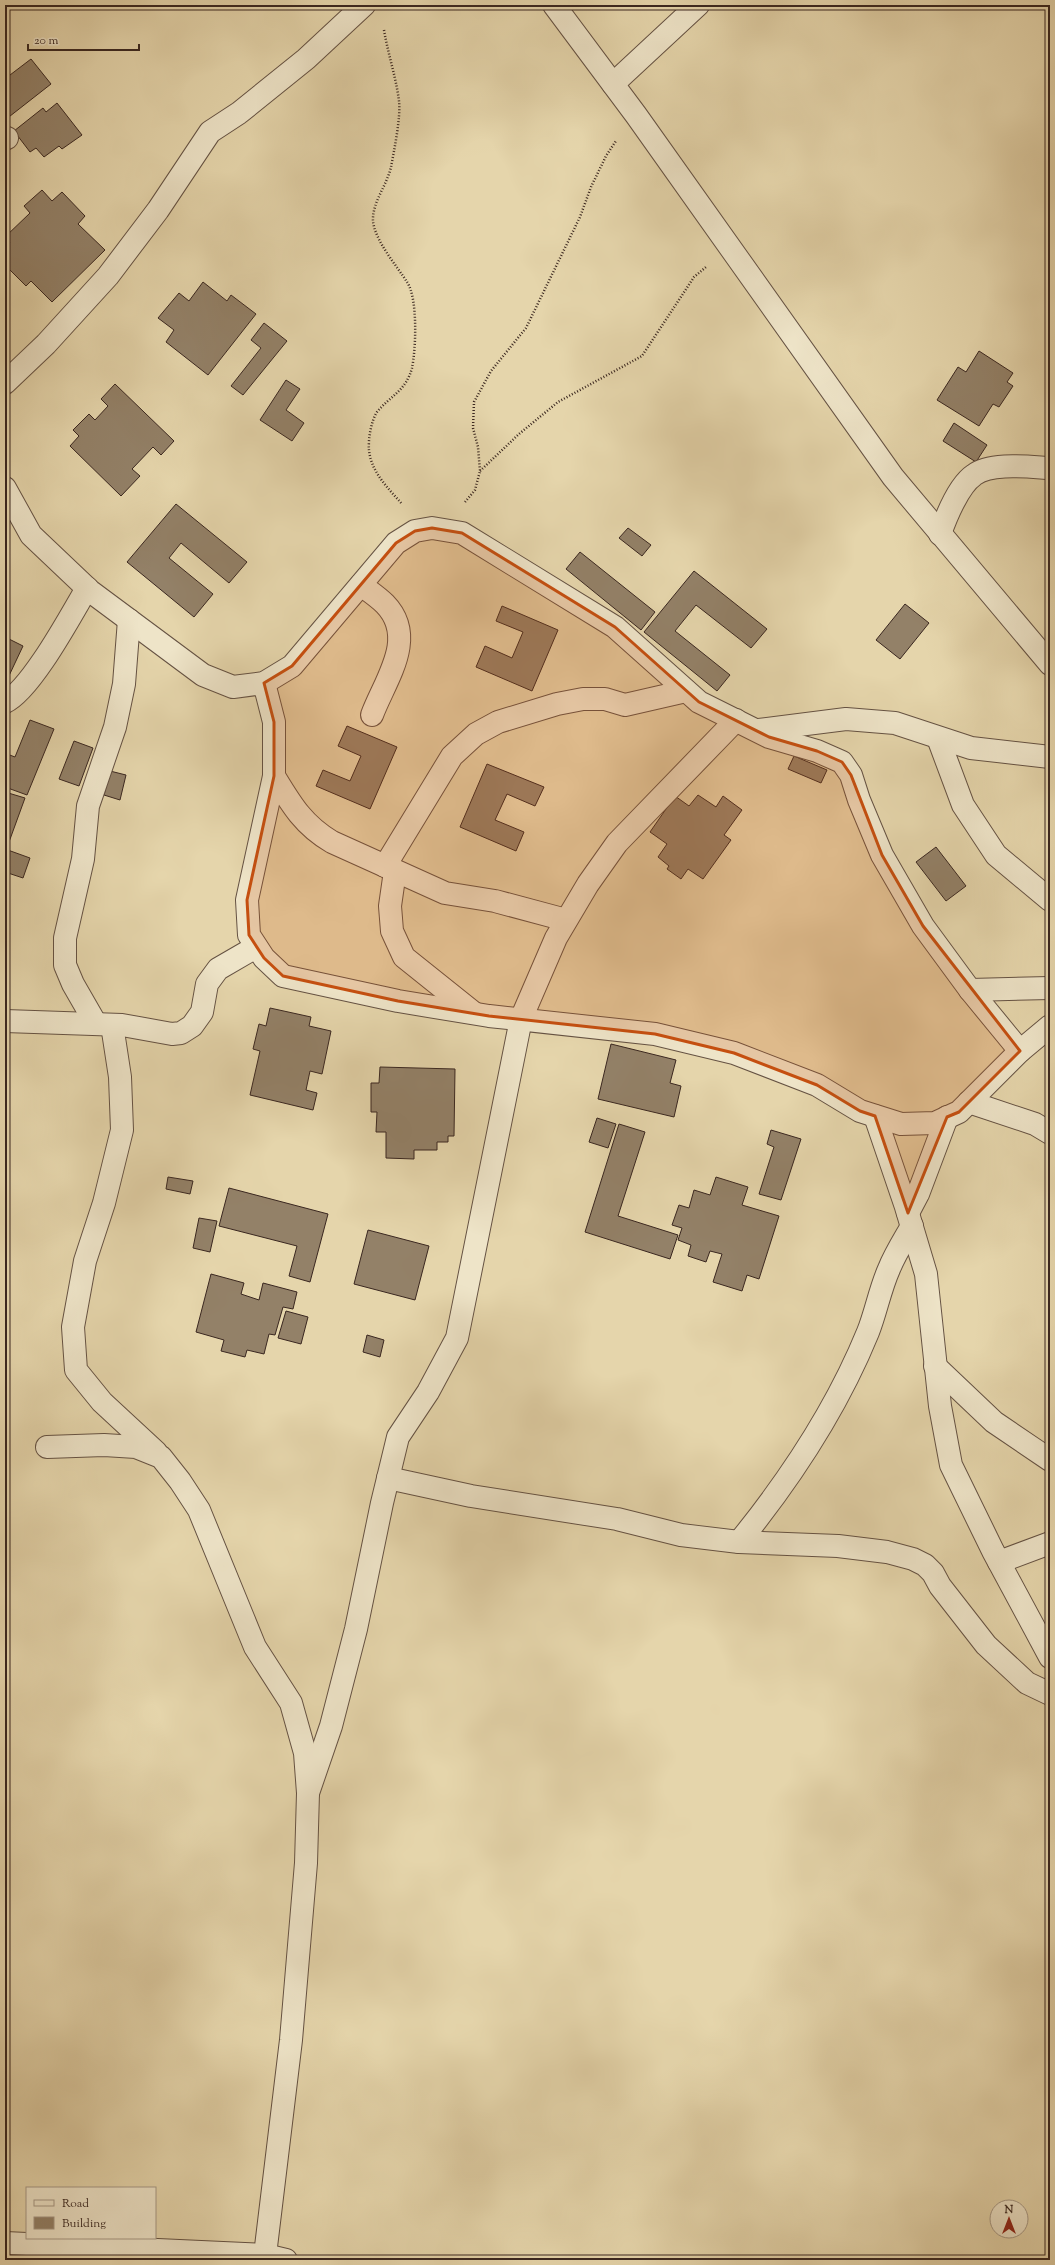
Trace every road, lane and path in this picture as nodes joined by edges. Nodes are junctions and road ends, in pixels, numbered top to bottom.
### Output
1 (364, 5) edge
2 (554, 5) edge
3 (698, 5) edge
4 (383, 26) dead end
5 (613, 84) junction
6 (636, 115) junction
7 (729, 246) junction
8 (5, 383) edge
9 (1050, 468) edge
10 (480, 471) junction
11 (5, 488) edge
12 (439, 529) junction
13 (940, 534) junction
14 (361, 584) junction
15 (87, 588) junction
16 (129, 620) junction
17 (1050, 664) edge
18 (264, 683) junction
19 (686, 691) junction
20 (5, 702) edge
21 (372, 715) dead end
22 (736, 720) junction
23 (756, 730) junction
24 (938, 738) junction
25 (1050, 757) edge
26 (274, 776) junction
27 (390, 868) junction
28 (1050, 900) edge
29 (566, 920) junction
30 (256, 947) junction
31 (1050, 988) edge
32 (970, 990) junction
33 (474, 1014) junction
34 (521, 1019) junction
35 (5, 1021) edge
36 (104, 1024) junction
37 (1050, 1026) edge
38 (1020, 1051) junction
39 (969, 1102) junction
40 (875, 1116) junction
41 (948, 1117) junction
42 (1050, 1133) edge
43 (910, 1219) junction
44 (935, 1366) junction
45 (47, 1448) dead end
46 (161, 1457) junction
47 (1050, 1460) edge
48 (388, 1478) junction
49 (739, 1542) junction
50 (1050, 1543) edge
51 (999, 1562) junction
52 (1050, 1657) edge
53 (1050, 1694) edge
54 (308, 1793) junction
55 (5, 2243) edge
56 (265, 2255) junction
57 (286, 2260) edge

1 - 8 street
2 - 5 street
3 - 5 street
4 - 12 path
5 - 6 street
6 - 7 street
6 - 10 path
7 - 10 path
7 - 13 street
9 - 13 street
10 - 12 path
11 - 15 street
12 - 14 street
12 - 19 street
13 - 17 street
14 - 18 street
14 - 21 street
15 - 16 street
15 - 20 street
16 - 18 street
16 - 36 street
18 - 26 street
19 - 22 street
19 - 27 street
22 - 23 street
22 - 29 street
23 - 24 street
23 - 32 street
24 - 25 street
24 - 28 street
26 - 27 street
26 - 30 street
27 - 29 street
27 - 33 street
29 - 34 street
30 - 33 street
30 - 36 street
31 - 32 street
32 - 38 street
33 - 34 street
34 - 40 street
34 - 48 street
35 - 36 street
36 - 46 street
37 - 38 street
38 - 39 street
39 - 41 street
39 - 42 street
40 - 41 street
40 - 43 street
41 - 43 street
43 - 44 street
43 - 49 street
44 - 47 street
44 - 51 street
45 - 46 street
46 - 54 street
48 - 49 street
48 - 54 street
49 - 53 street
50 - 51 street
51 - 52 street
54 - 56 street
55 - 56 street
56 - 57 street

